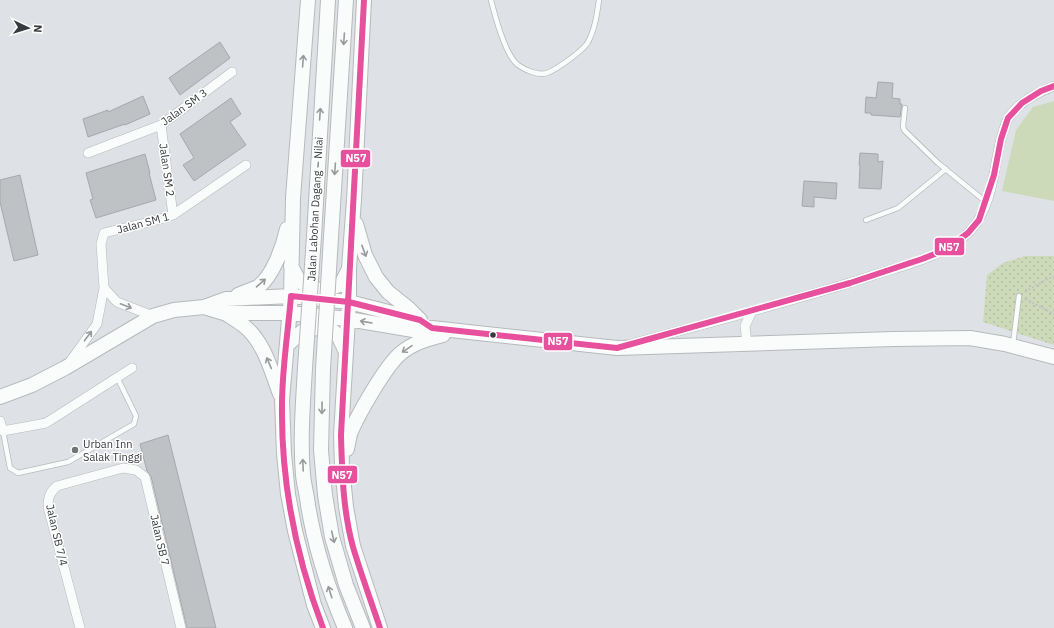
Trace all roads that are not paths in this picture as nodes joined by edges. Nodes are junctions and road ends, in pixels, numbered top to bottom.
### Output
1 (308, 0) edge
2 (328, 0) edge
3 (346, 0) edge
4 (364, 0) edge
5 (491, 0) edge
6 (599, 0) edge
7 (232, 72) dead end
8 (1054, 86) edge
9 (905, 108) dead end
10 (160, 125) junction
11 (88, 153) dead end
12 (246, 165) dead end
13 (946, 169) junction
14 (293, 198) junction
15 (354, 200) junction
16 (986, 202) junction
17 (173, 214) junction
18 (866, 220) dead end
19 (291, 266) junction
20 (349, 268) junction
21 (104, 288) junction
22 (291, 296) junction
23 (1019, 296) road end
24 (348, 302) junction
25 (225, 306) junction
26 (752, 311) junction
27 (289, 313) junction
28 (153, 316) junction
29 (348, 319) junction
30 (420, 320) junction
31 (432, 328) junction
32 (457, 331) junction
33 (747, 344) junction
34 (286, 345) junction
35 (1013, 346) junction
36 (617, 348) junction
37 (346, 352) junction
38 (1054, 356) edge
39 (65, 368) junction
40 (132, 368) dead end
41 (117, 377) junction
42 (0, 397) edge
43 (282, 400) junction
44 (0, 421) edge
45 (3, 431) junction
46 (342, 467) junction
47 (122, 468) joint
48 (80, 628) edge
49 (181, 628) edge
50 (323, 628) edge
51 (344, 628) edge
52 (363, 628) edge
53 (380, 628) edge

14 -> 1 main road
51 -> 2 main road, Jalan Labohan Dagang ‒ Nilai, bridge
3 -> 52 main road, Jalan Labohan Dagang ‒ Nilai, bridge
4 - 15 main road
5 - 6 lane
7 - 10 street, Jalan SM 3
8 - 16 street
9 - 13 lane
10 - 11 street, Jalan SM 3
10 - 17 street, Jalan SM 2
12 - 17 street, Jalan SM 1
13 - 16 lane
13 - 18 lane
14 - 19 main road
25 -> 14 main road
15 - 20 main road
15 -> 30 main road
16 - 26 street
17 - 21 street, Jalan SM 1
19 - 20 main road
19 - 22 main road
20 - 24 main road
21 -> 28 street
39 -> 21 street, Jalan SM 1
22 - 24 main road
22 - 25 main road
22 - 27 main road
23 - 35 lane
24 - 29 main road
24 - 30 main road
25 - 27 main road
25 - 28 main road
43 -> 25 main road
26 - 33 street
26 - 36 street
27 - 29 main road
27 - 34 main road
28 - 39 main road
31 -> 29 main road
29 - 37 main road
30 - 31 main road
31 - 32 main road
32 - 36 main road
32 -> 46 main road
33 - 35 main road
33 - 36 main road
34 - 37 main road
34 - 43 main road
35 - 38 main road
37 - 46 main road
39 - 42 main road
40 - 41 street
41 - 45 street
41 - 45 lane
43 - 50 main road
44 - 45 street
46 - 53 main road
47 - 48 street, Jalan SB 7/4
47 - 49 street, Jalan SB 7

